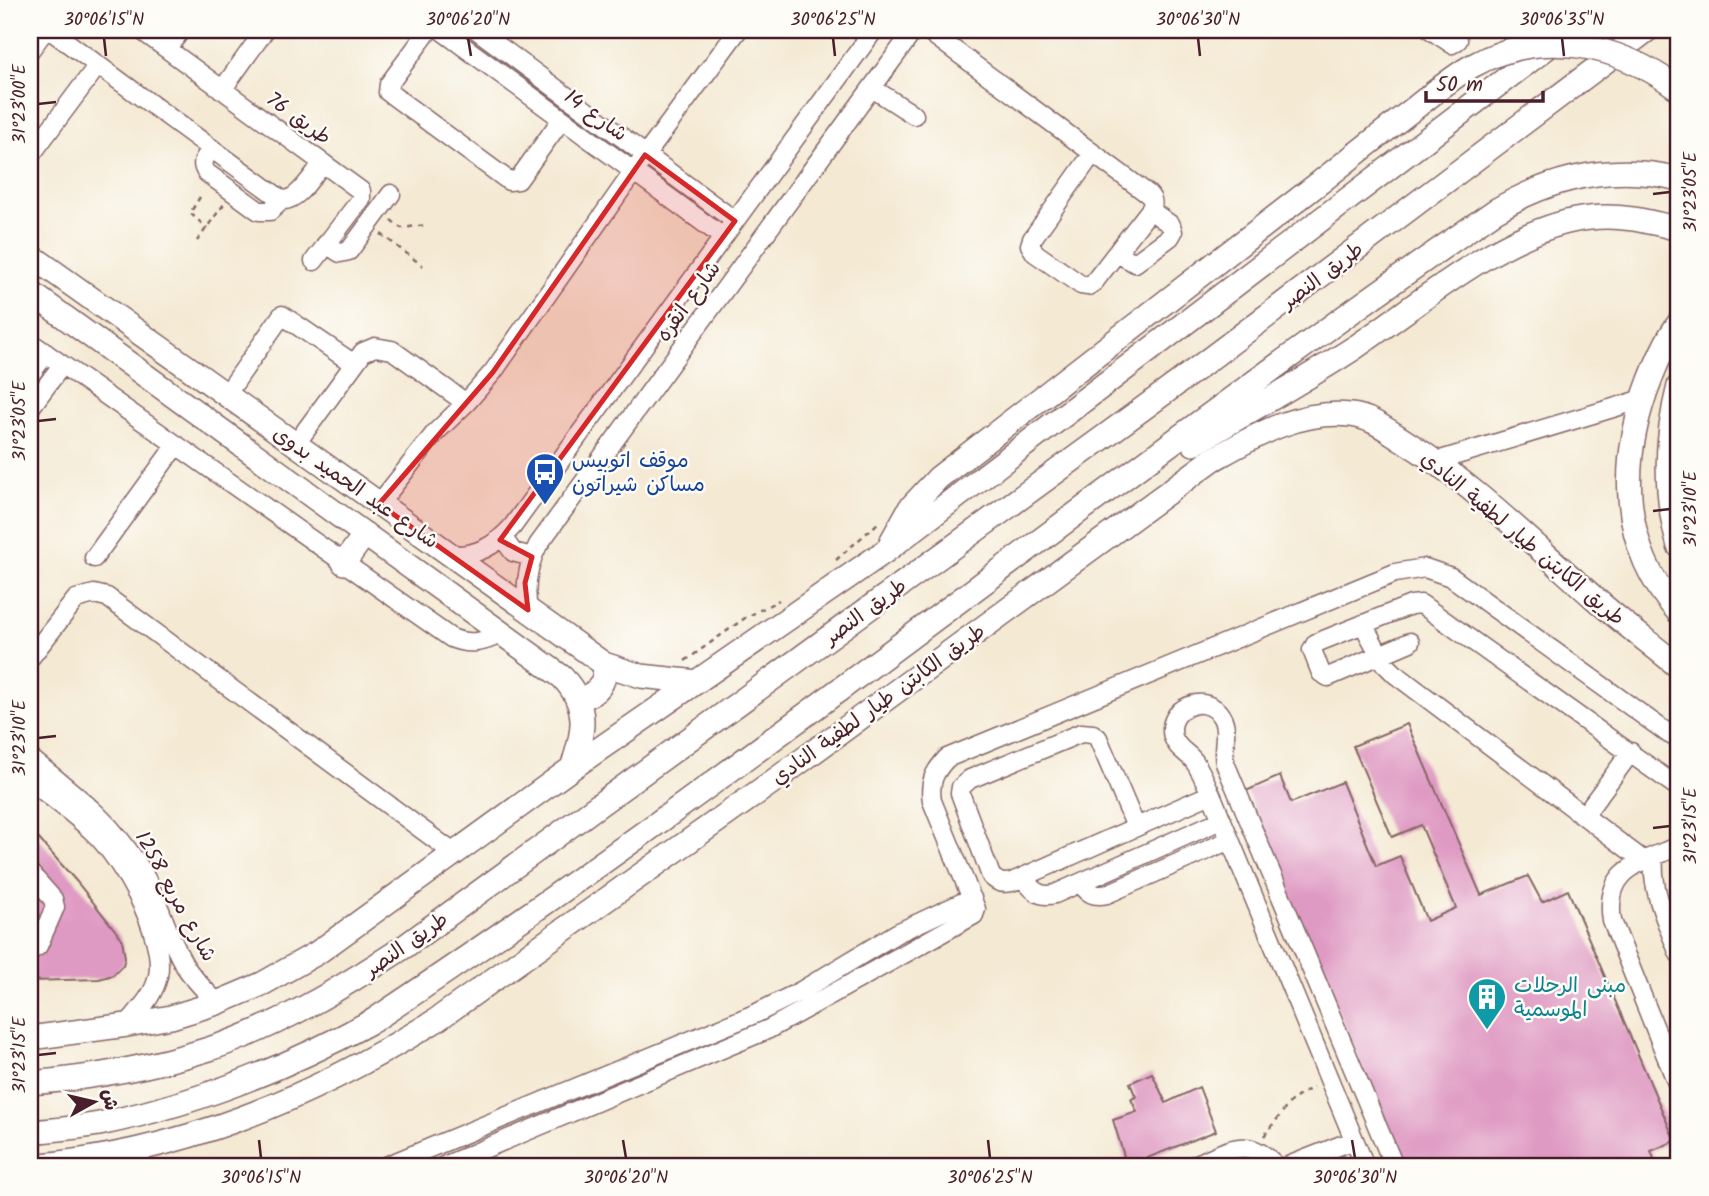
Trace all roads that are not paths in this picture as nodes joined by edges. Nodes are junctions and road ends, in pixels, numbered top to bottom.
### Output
1 (47, 30) edge
2 (141, 30) edge
3 (181, 30) edge
4 (265, 30) edge
5 (429, 30) edge
6 (441, 30) edge
7 (738, 30) edge
8 (874, 30) edge
9 (914, 30) edge
10 (927, 30) edge
11 (1431, 30) edge
12 (1454, 30) edge
13 (1570, 30) edge
14 (1647, 30) edge
15 (484, 32) edge
16 (164, 41) edge
17 (461, 45) junction
18 (30, 50) edge
19 (477, 57) junction
20 (98, 65) junction
21 (872, 88) junction
22 (1679, 89) edge
23 (222, 90) junction
24 (914, 115) dead end
25 (562, 119) junction
26 (212, 149) junction
27 (1093, 153) junction
28 (645, 155) junction
29 (30, 156) edge
30 (323, 163) junction
31 (634, 171) junction
32 (1679, 179) edge
33 (391, 194) dead end
34 (282, 200) junction
35 (1150, 210) junction
36 (735, 221) junction
37 (1679, 229) edge
38 (723, 237) junction
39 (326, 244) junction
40 (1117, 253) junction
41 (30, 256) edge
42 (314, 261) dead end
43 (30, 292) edge
44 (1679, 323) edge
45 (30, 342) edge
46 (46, 353) junction
47 (354, 364) junction
48 (62, 365) junction
49 (1314, 372) junction
50 (30, 375) edge
51 (1679, 386) edge
52 (226, 395) junction
53 (1643, 399) junction
54 (466, 403) junction
55 (30, 408) edge
56 (1310, 417) junction
57 (295, 444) junction
58 (176, 445) junction
59 (1149, 461) junction
60 (1437, 461) junction
61 (379, 504) junction
62 (365, 534) junction
63 (503, 538) junction
64 (1679, 546) edge
65 (887, 550) junction
66 (451, 555) junction
67 (532, 557) junction
68 (94, 558) dead end
69 (344, 563) junction
70 (528, 610) junction
71 (1679, 613) edge
72 (1363, 624) junction
73 (502, 633) junction
74 (1410, 642) dead end
75 (1379, 655) junction
76 (30, 658) edge
77 (604, 664) junction
78 (1679, 667) edge
79 (697, 682) junction
80 (579, 699) junction
81 (1679, 739) edge
82 (1631, 752) junction
83 (30, 758) edge
84 (572, 768) junction
85 (30, 781) edge
86 (1679, 788) edge
87 (1211, 794) junction
88 (1585, 814) junction
89 (1221, 820) junction
90 (1136, 827) junction
91 (1230, 840) junction
92 (1171, 842) junction
93 (1679, 846) edge
94 (455, 854) junction
95 (1649, 859) junction
96 (1179, 862) junction
97 (30, 873) edge
98 (1023, 877) junction
99 (1081, 883) junction
100 (972, 898) junction
101 (30, 951) edge
102 (1679, 954) edge
103 (217, 1003) junction
104 (127, 1025) junction
105 (30, 1038) edge
106 (30, 1083) edge
107 (1679, 1088) edge
108 (476, 1131) junction
109 (30, 1132) edge
110 (1354, 1140) junction
111 (487, 1158) edge
112 (30, 1166) edge
113 (386, 1166) edge
114 (444, 1166) edge
115 (1192, 1166) edge
116 (1276, 1166) edge
117 (1288, 1166) edge
118 (1365, 1166) edge
119 (1394, 1166) edge

1 - 18 street
1 - 20 street
2 - 16 street, طريق 76
3 - 16 street
4 - 23 street
5 - 25 street
6 - 17 street, شارع 14
7 - 28 street
8 - 36 street, شارع انقره
9 - 21 street, شارع انقره
10 - 27 street
11 - 12 street
13 - 65 main road, طريق النصر
14 - 106 main road, طريق النصر
15 - 17 street
15 - 19 street
15 - 28 street, شارع 14
16 - 23 street, طريق 76
17 - 19 street, شارع 14
19 - 25 street, شارع 14
20 - 26 street
20 - 29 street
21 - 24 street
21 - 67 street, شارع انقره
22 - 65 main road, bridge
23 - 30 street, طريق 76
25 - 31 street, شارع 14
26 - 34 street
26 - 34 street
27 - 35 street
27 - 40 street
28 - 31 street
28 - 36 street, شارع 14
30 - 34 street
30 - 39 street, طريق 76
31 - 38 street, شارع 14
31 - 54 street
32 - 59 main road, طريق الكابتن طيار لطفية النادي
33 - 39 street
35 - 40 street
35 - 40 street
36 - 38 street, شارع انقره
37 - 49 main road
38 - 63 street, شارع انقره
39 - 42 street, طريق 76
41 - 52 main road, شارع عبد الحميد بدوى
43 - 62 main road, شارع عبد الحميد بدوى
44 - 53 main road
45 - 46 street
46 - 48 street
46 - 50 street
47 - 52 street
47 - 54 street
47 - 57 street
48 - 55 street
48 - 58 street
49 - 56 main road
49 - 59 main road
51 - 64 main road
52 - 57 main road, شارع عبد الحميد بدوى
53 - 60 street
53 - 71 main road
54 - 61 street
56 - 60 main road, طريق الكابتن طيار لطفية النادي
56 - 112 main road, طريق الكابتن طيار لطفية النادي
57 - 61 main road, شارع عبد الحميد بدوى
58 - 68 street
58 - 69 street
59 - 109 main road, طريق الكابتن طيار لطفية النادي
60 - 78 main road, طريق الكابتن طيار لطفية النادي
61 - 66 main road, شارع عبد الحميد بدوى
62 - 69 main road
62 - 73 main road, شارع عبد الحميد بدوى
63 - 66 street, شارع انقره
63 - 67 street
65 - 79 main road, طريق النصر
66 - 70 main road, شارع عبد الحميد بدوى
67 - 70 street, شارع انقره
69 - 73 street
70 - 77 main road, شارع عبد الحميد بدوى
72 - 75 street
72 - 75 street
72 - 82 street
73 - 80 main road, شارع عبد الحميد بدوى
74 - 75 street
75 - 88 street
76 - 94 street
77 - 79 main road, شارع عبد الحميد بدوى
77 - 80 main road
79 - 84 main road, طريق النصر
80 - 84 main road
81 - 100 street
82 - 86 street
82 - 88 street
83 - 103 street, شارع مربع 1258
84 - 94 main road, طريق النصر
85 - 104 street, شارع مربع 1258
87 - 89 street
87 - 90 street
87 - 119 street
88 - 95 street
89 - 91 street
89 - 92 street
90 - 98 street
90 - 98 street
91 - 96 street
91 - 110 street
92 - 96 street
92 - 99 street
93 - 95 street
94 - 103 main road, طريق النصر
95 - 102 street
95 - 107 street
96 - 99 street
97 - 101 street
98 - 99 street
100 - 108 street
100 - 111 street
103 - 104 main road, طريق النصر
104 - 105 main road, طريق النصر
108 - 111 street
108 - 113 street
110 - 117 street
110 - 118 street
111 - 114 street
115 - 116 street

